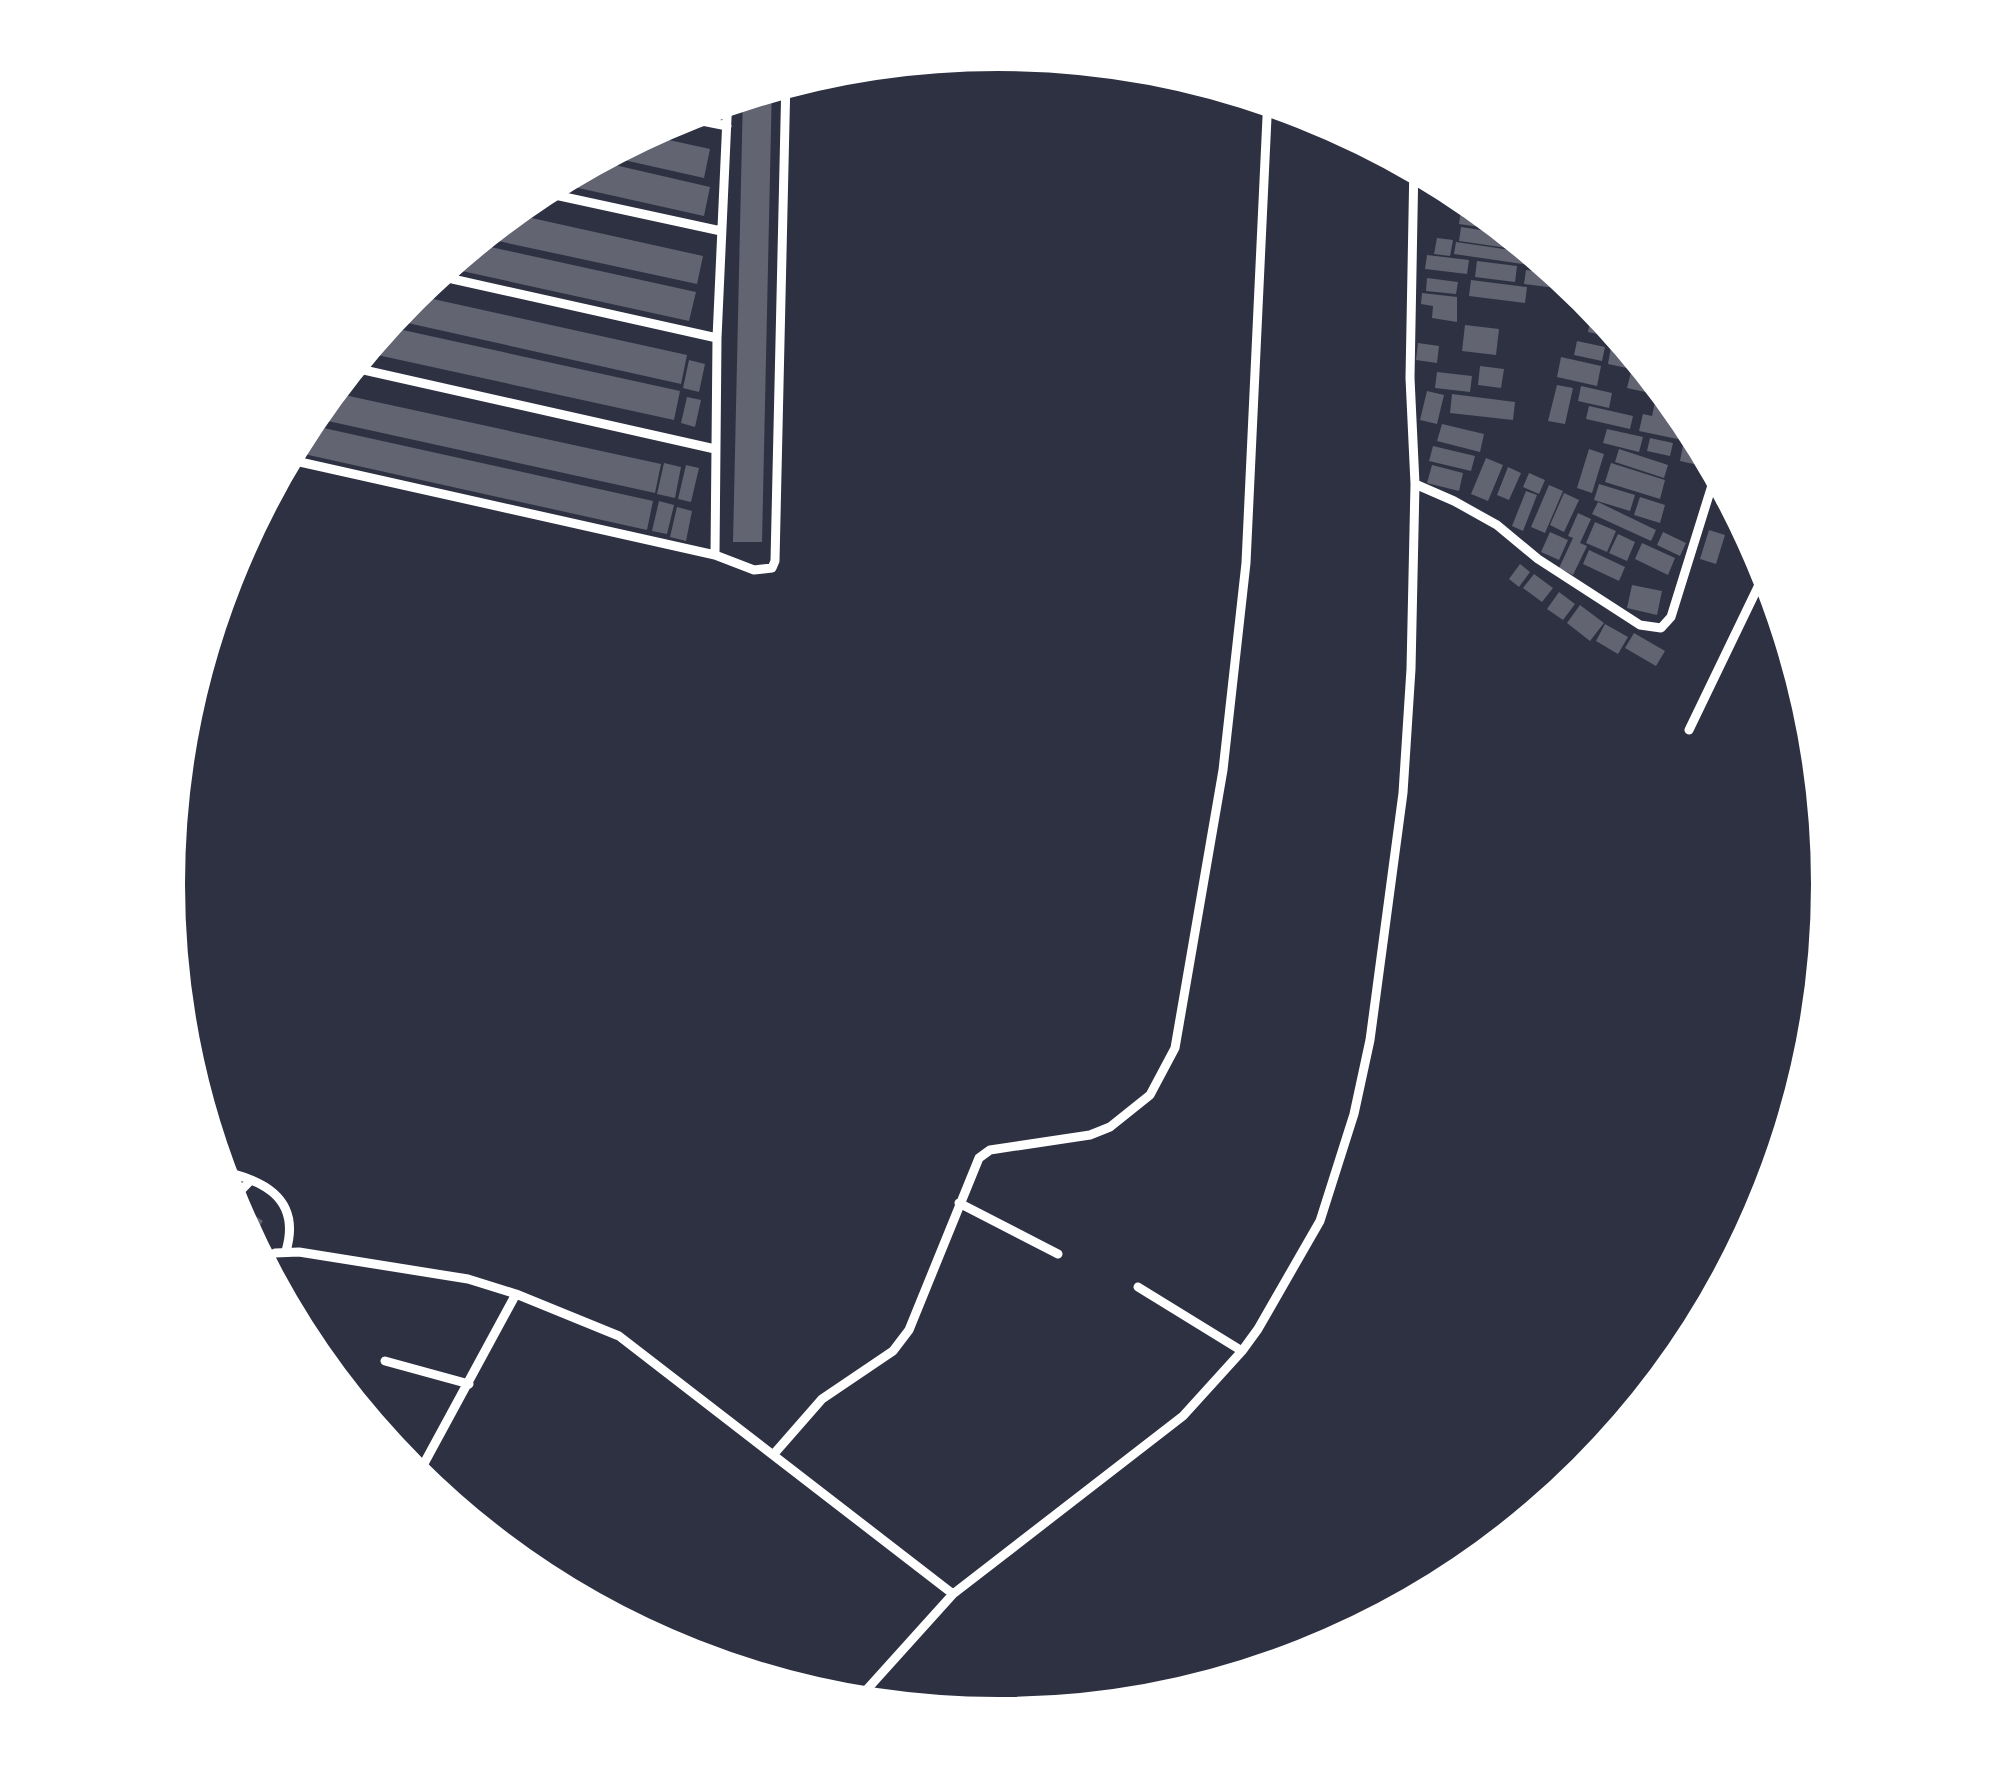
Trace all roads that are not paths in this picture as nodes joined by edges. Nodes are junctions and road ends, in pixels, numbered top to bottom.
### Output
1 (786, 93) edge
2 (1267, 110) edge
3 (728, 111) edge
4 (702, 120) edge
5 (728, 126) junction
6 (1414, 179) edge
7 (556, 195) edge
8 (722, 230) junction
9 (448, 278) edge
10 (717, 338) junction
11 (361, 369) edge
12 (715, 450) junction
13 (297, 461) edge
14 (1415, 484) junction
15 (1712, 484) edge
16 (714, 555) junction
17 (1760, 583) edge
18 (1689, 730) dead end
19 (233, 1175) edge
20 (251, 1180) junction
21 (239, 1192) edge
22 (959, 1203) junction
23 (286, 1251) junction
24 (1058, 1254) dead end
25 (269, 1256) edge
26 (1138, 1287) dead end
27 (516, 1294) junction
28 (1242, 1352) junction
29 (385, 1362) dead end
30 (469, 1384) junction
31 (773, 1455) junction
32 (423, 1467) edge
33 (953, 1594) junction
34 (865, 1692) edge

1 - 16 street
2 - 22 street
3 - 5 street
4 - 5 street
5 - 8 street
6 - 14 street
7 - 8 street
8 - 10 street
9 - 10 street
10 - 12 street
11 - 12 street
12 - 16 street
13 - 16 street
14 - 15 street
14 - 28 street
17 - 18 street
19 - 20 street
20 - 21 street
20 - 23 street
22 - 24 street
22 - 31 street
23 - 25 street
23 - 27 street
26 - 28 street
27 - 30 street
27 - 31 street
28 - 33 street
29 - 30 street
30 - 32 street
31 - 33 street
33 - 34 street

